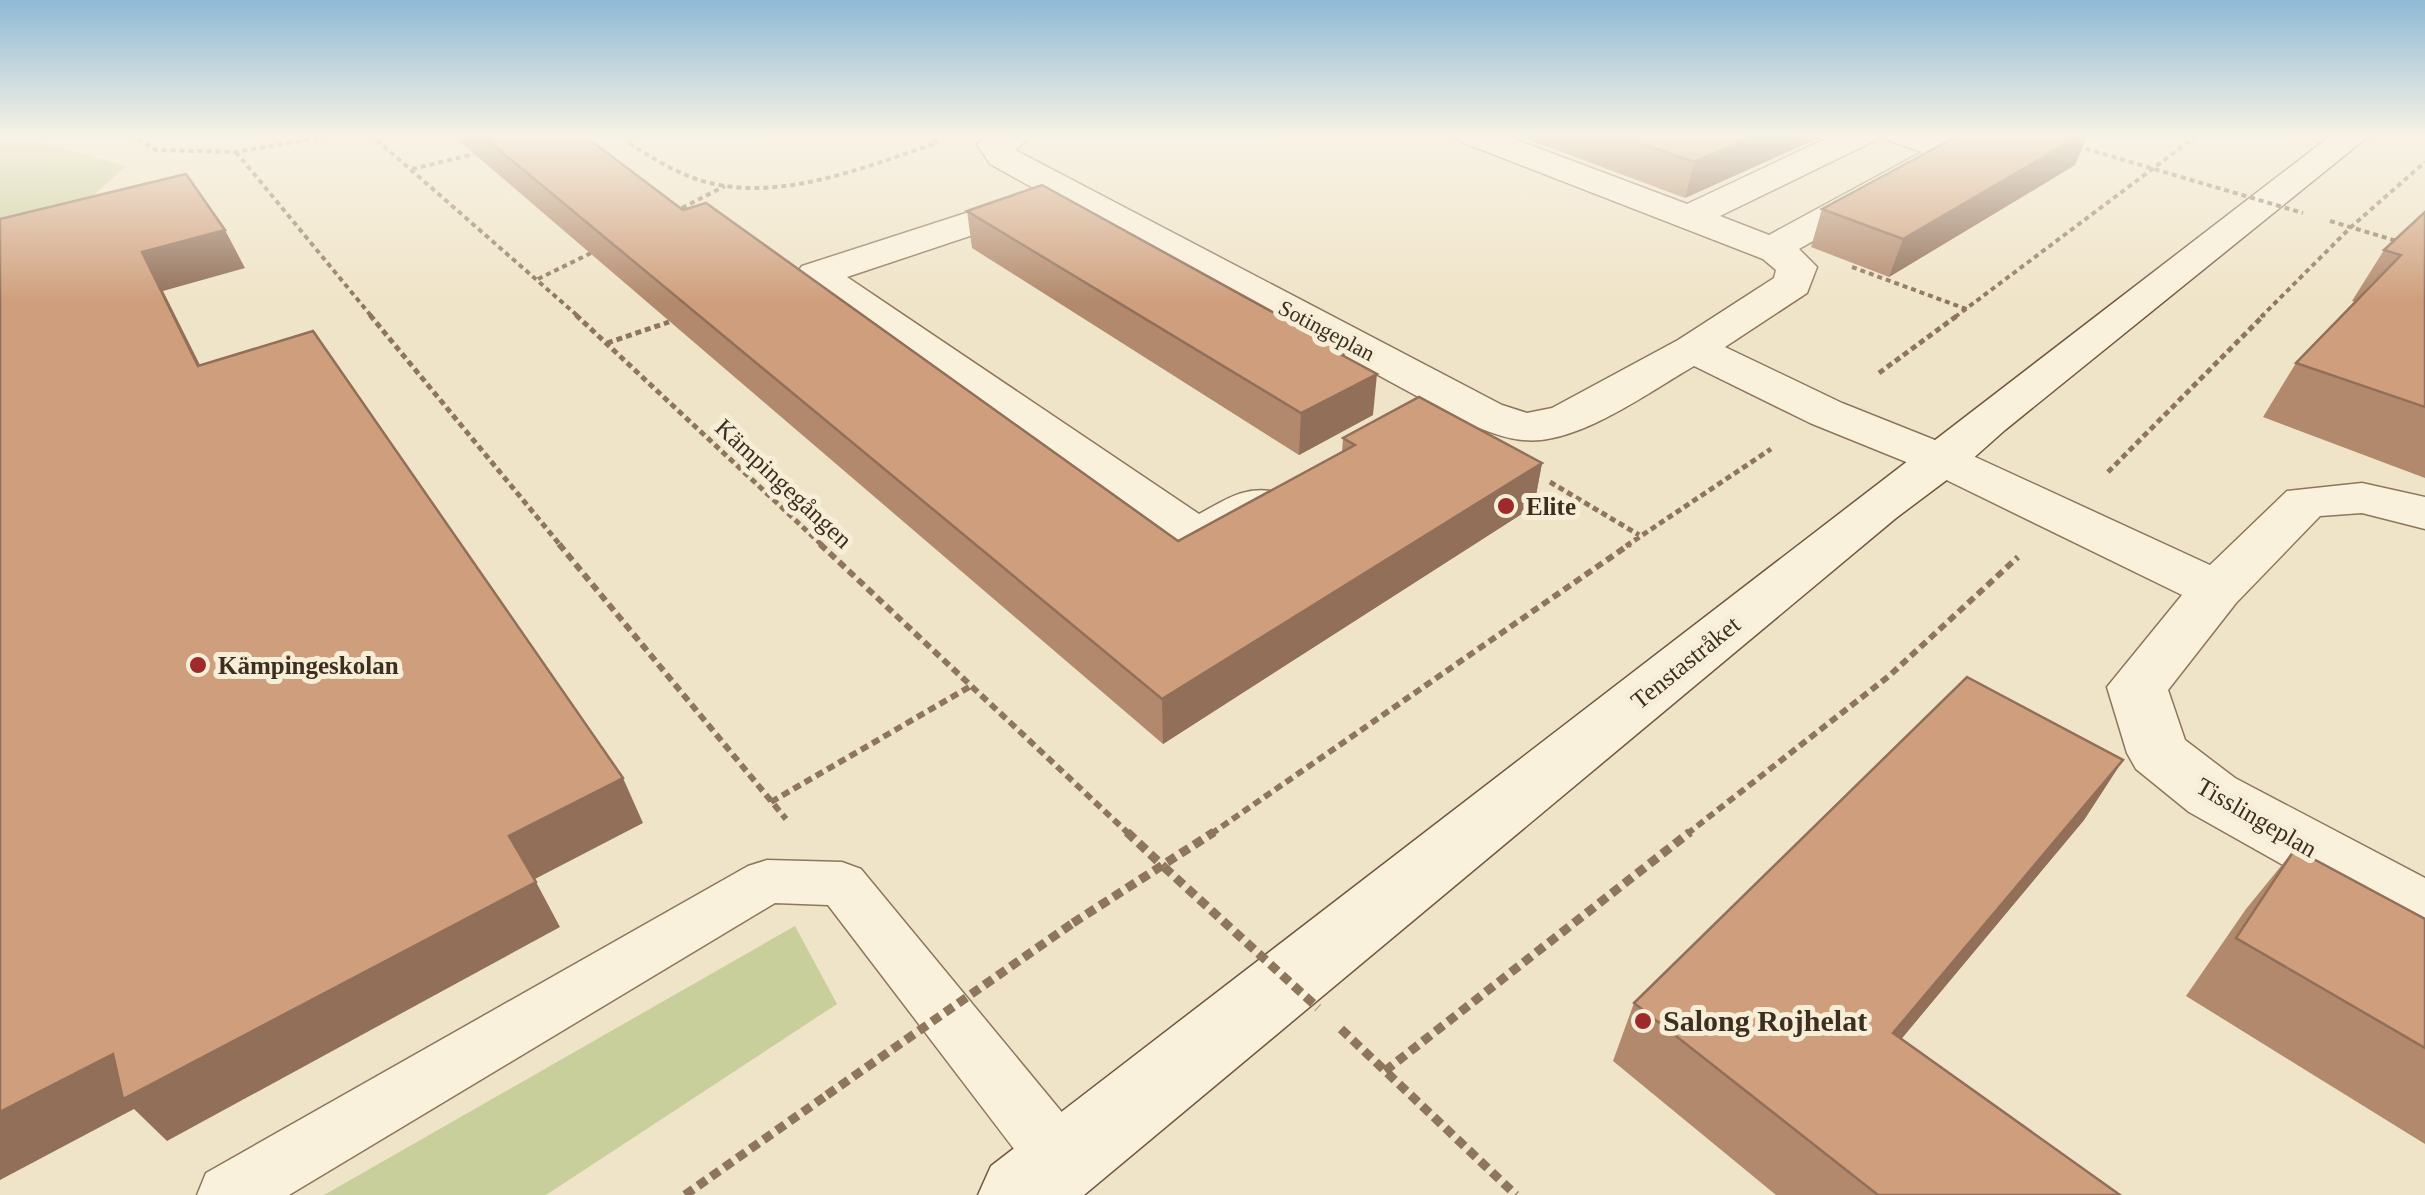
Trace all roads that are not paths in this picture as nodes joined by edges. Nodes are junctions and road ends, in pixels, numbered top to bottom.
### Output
1 (1062, 190) edge
2 (1615, 190) edge
3 (1746, 190) edge
4 (1878, 190) edge
5 (2283, 190) edge
6 (1066, 192) junction
7 (1688, 218) junction
8 (1771, 249) junction
9 (1693, 350) junction
10 (1943, 460) junction
11 (1296, 482) edge
12 (2425, 513) edge
13 (2217, 590) junction
14 (2425, 911) edge
15 (1057, 1184) edge
16 (229, 1195) edge

1 - 6 street, Sotingeplan
2 - 7 street
3 - 7 street
4 - 8 street
5 - 10 street, Tenstastråket
6 - 9 street, Sotingeplan
6 - 11 street
7 - 8 street
8 - 9 street, Sotingeplan
9 - 10 street
10 - 13 street
10 - 15 street, Tenstastråket
12 - 13 street, Tisslingeplan
13 - 14 street, Tisslingeplan
15 - 16 lane

